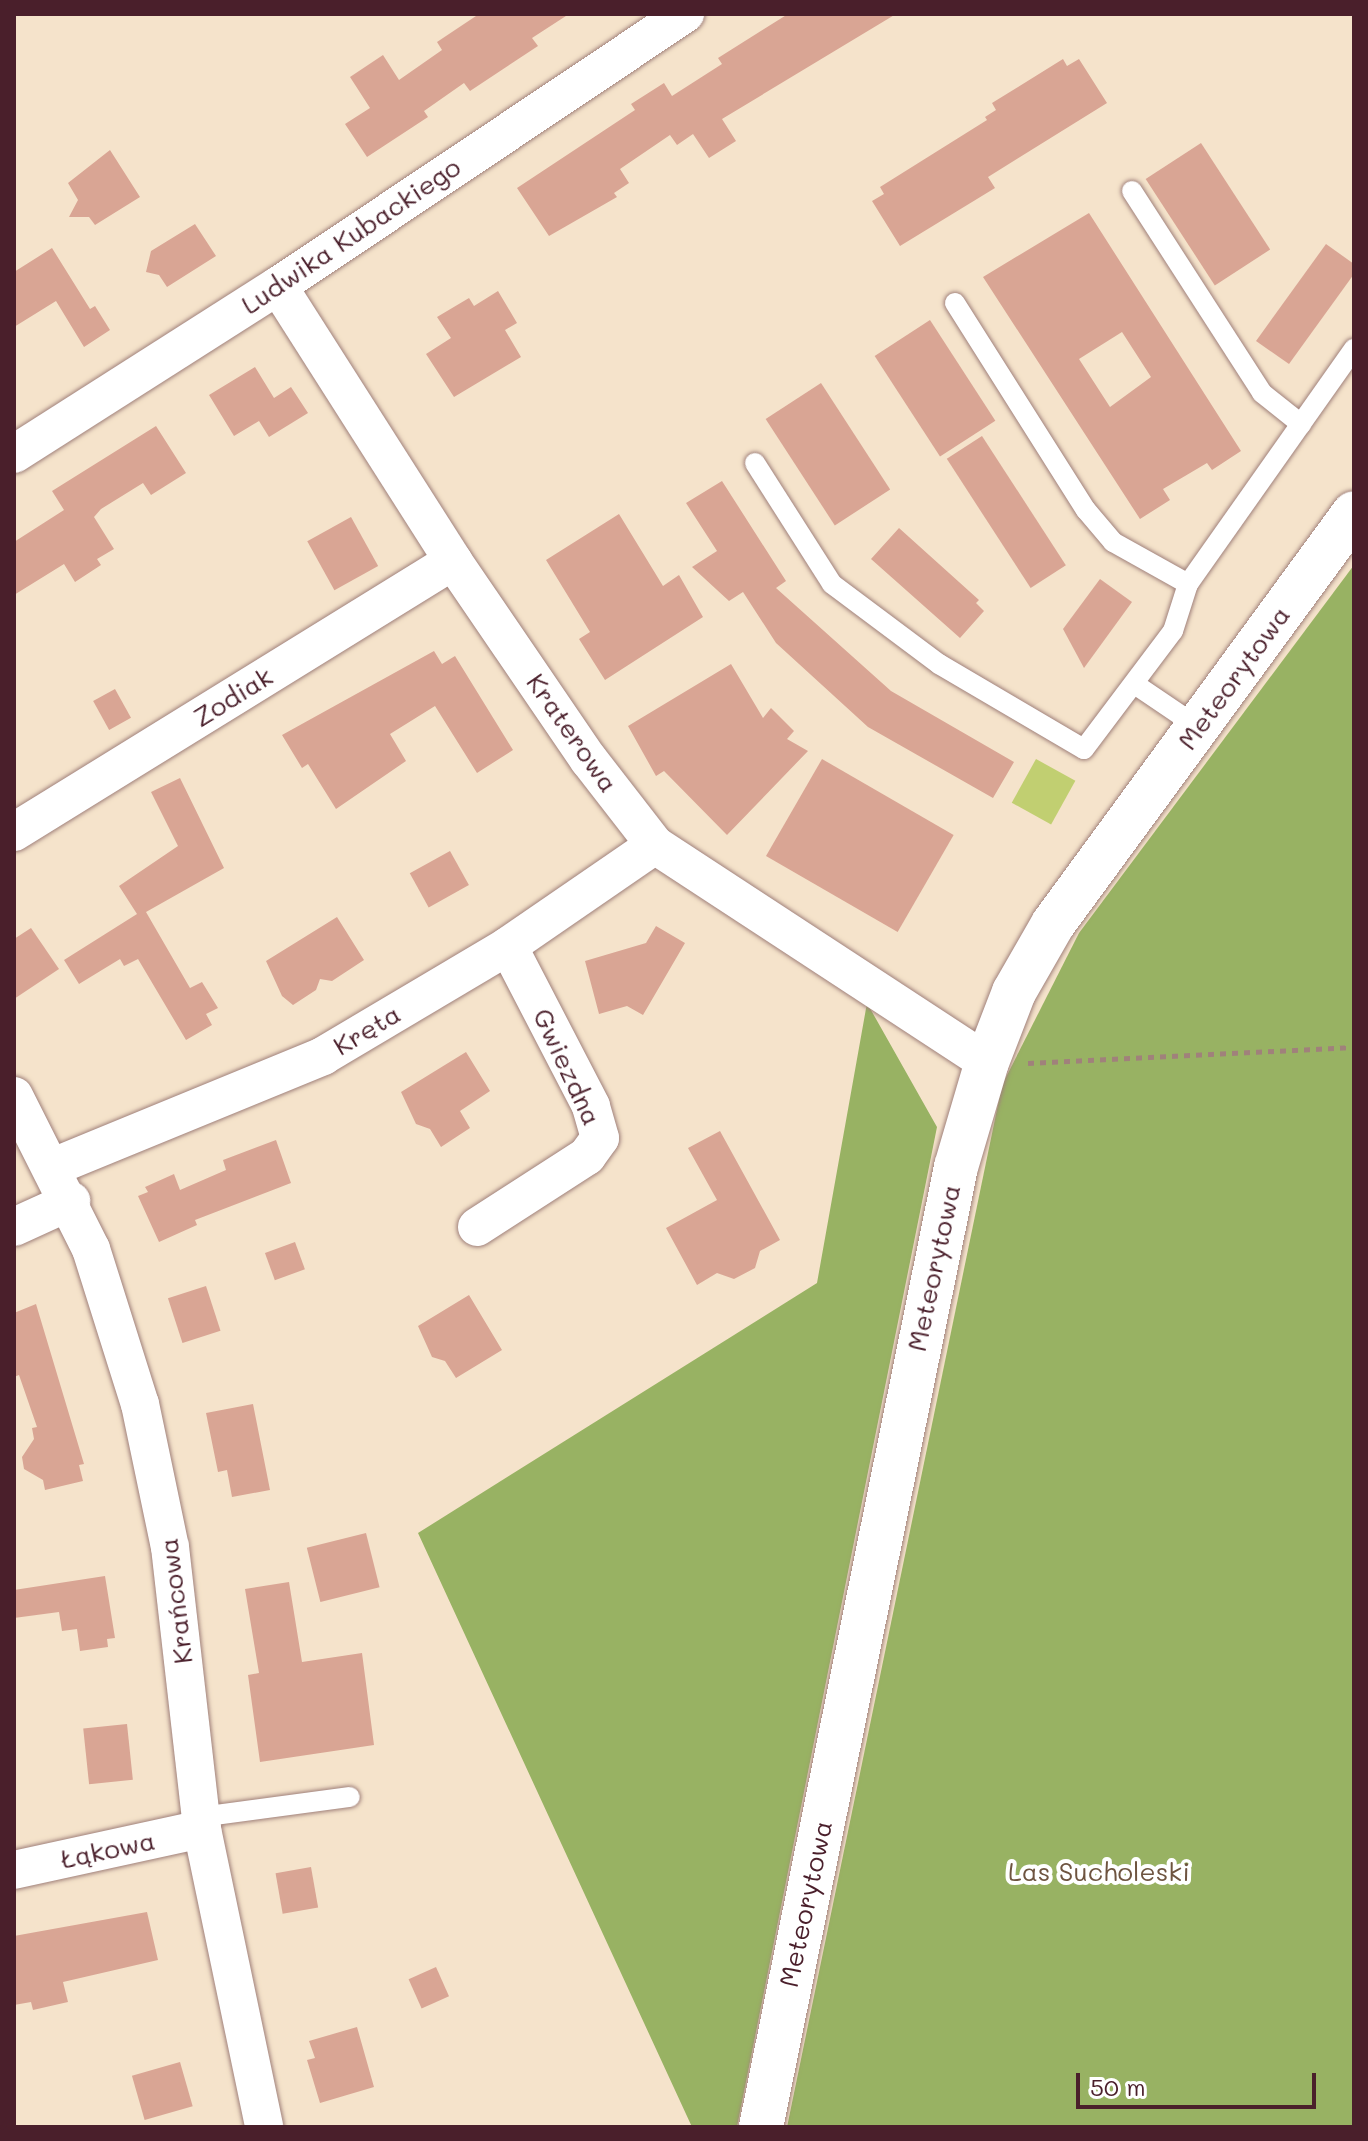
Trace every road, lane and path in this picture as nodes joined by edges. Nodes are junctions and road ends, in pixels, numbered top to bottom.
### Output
1 (685, 14) edge
2 (1132, 191) dead end
3 (278, 286) junction
4 (955, 303) dead end
5 (1354, 349) edge
6 (1301, 424) junction
7 (14, 454) edge
8 (755, 463) dead end
9 (1354, 513) edge
10 (453, 561) junction
11 (1188, 584) junction
12 (1136, 685) junction
13 (1198, 727) junction
14 (14, 832) edge
15 (655, 845) junction
16 (508, 946) junction
17 (1354, 1047) edge
18 (987, 1062) junction
19 (14, 1096) edge
20 (53, 1167) junction
21 (71, 1201) junction
22 (14, 1227) edge
23 (477, 1227) dead end
24 (350, 1797) dead end
25 (201, 1823) junction
26 (14, 1870) edge
27 (264, 2127) edge
28 (761, 2127) edge

1 - 3 street, Ludwika Kubackiego
2 - 6 lane
3 - 7 street, Ludwika Kubackiego
3 - 10 street, Kraterowa
4 - 11 lane
5 - 6 lane
6 - 11 lane
8 - 12 lane
9 - 13 street, Meteorytowa
10 - 14 street, Zodiak
10 - 15 street, Kraterowa
11 - 12 lane
12 - 13 lane
13 - 18 street, Meteorytowa
15 - 16 street, Kręta
15 - 18 street, Kraterowa
16 - 20 street, Kręta
16 - 23 street, Gwiezdna
17 - 18 path
18 - 28 street, Meteorytowa
19 - 20 street, Krańcowa
20 - 21 street, Krańcowa
21 - 22 street
21 - 25 street, Krańcowa
24 - 25 lane
25 - 26 street, Łąkowa
25 - 27 street, Krańcowa

